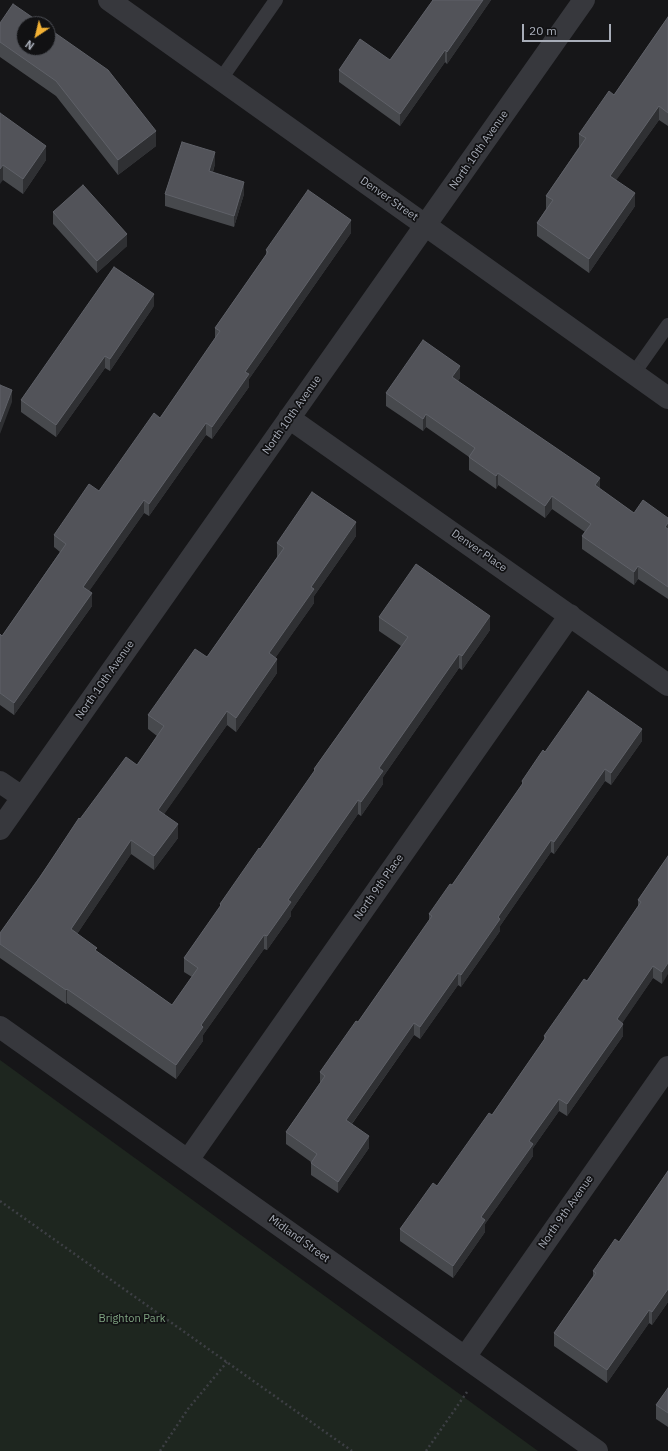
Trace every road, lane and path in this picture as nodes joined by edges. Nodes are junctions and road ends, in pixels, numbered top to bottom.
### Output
1 (110, 0) edge
2 (276, 0) edge
3 (584, 0) edge
4 (221, 79) junction
5 (426, 225) junction
6 (668, 325) edge
7 (634, 374) junction
8 (668, 398) edge
9 (289, 418) junction
10 (570, 615) junction
11 (668, 685) edge
12 (0, 782) edge
13 (22, 798) junction
14 (0, 829) edge
15 (0, 1027) edge
16 (668, 1067) edge
17 (188, 1160) junction
18 (0, 1201) edge
19 (465, 1358) junction
20 (227, 1362) junction
21 (482, 1370) junction
22 (160, 1451) edge
23 (352, 1451) edge
24 (426, 1451) edge
25 (597, 1451) edge

1 - 4 street, Denver Street
2 - 4 lane
3 - 5 street, North 10th Avenue
4 - 5 street, Denver Street
5 - 7 street, Denver Street
5 - 9 street, North 10th Avenue
6 - 7 lane
7 - 8 street, Denver Street
9 - 10 street, Denver Place
9 - 13 street, North 10th Avenue
10 - 11 street, Denver Place
10 - 17 street, North 9th Place
12 - 13 street
13 - 14 street, North 10th Avenue
15 - 17 street, Midland Street
16 - 19 street, North 9th Avenue
17 - 19 street, Midland Street
18 - 20 path
19 - 21 street, Midland Street
20 - 22 path
20 - 23 path
21 - 24 path
21 - 25 street, Midland Street

